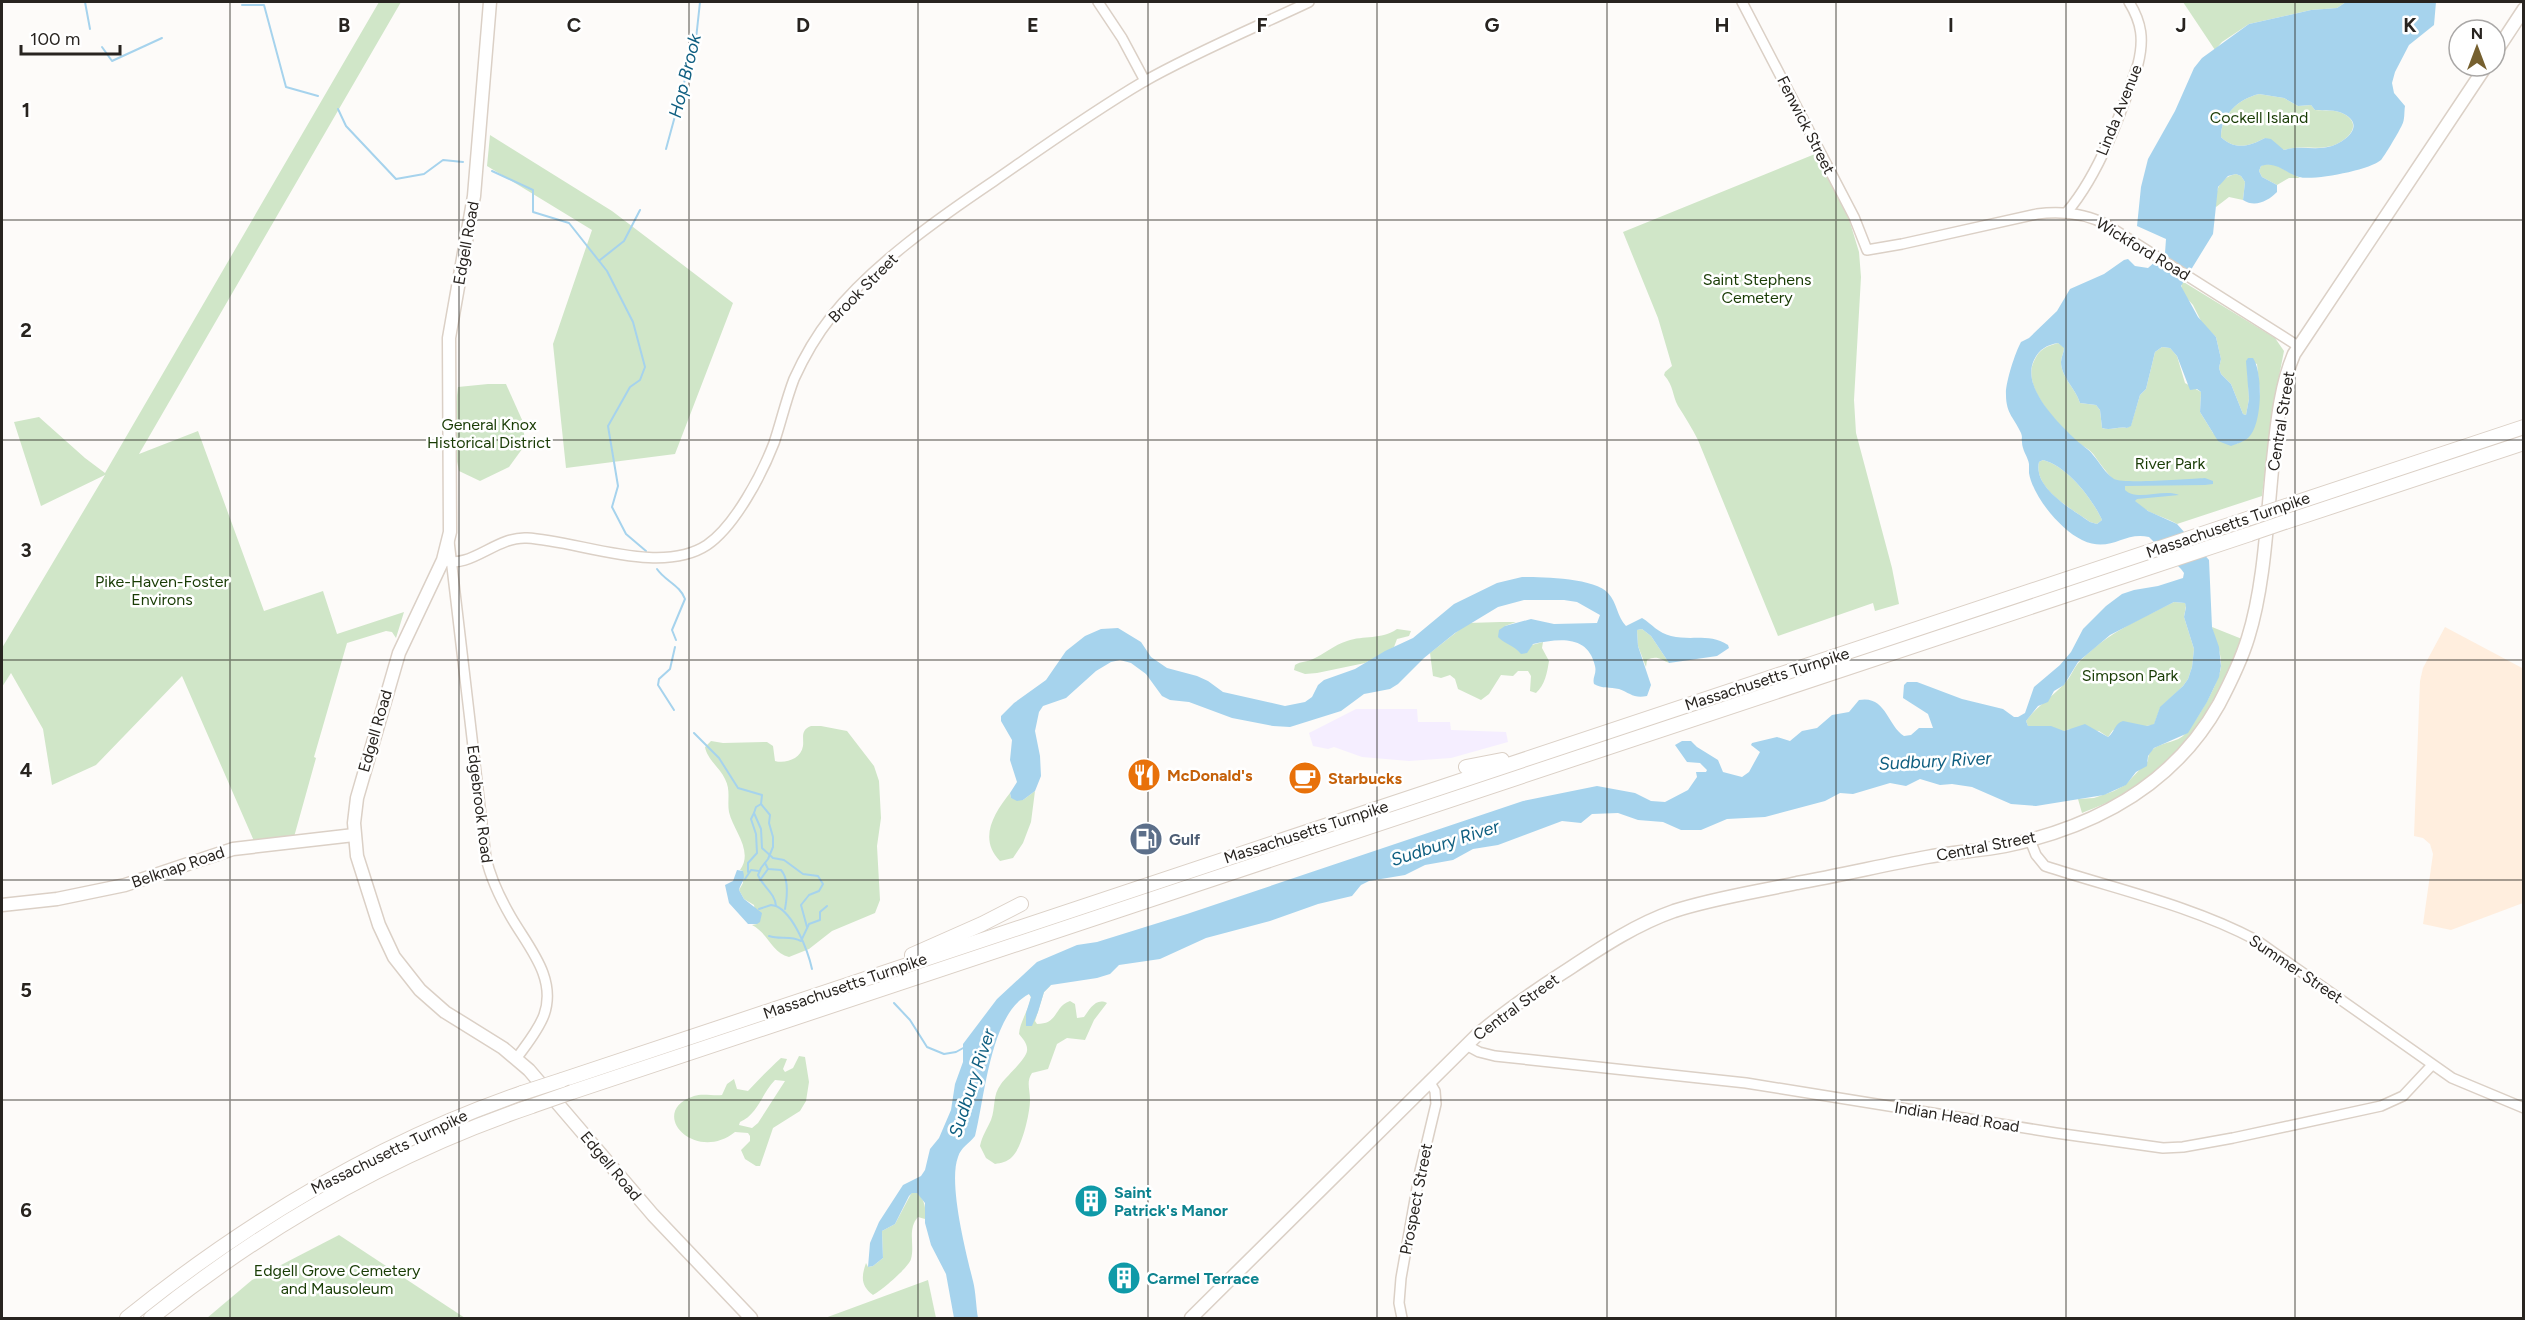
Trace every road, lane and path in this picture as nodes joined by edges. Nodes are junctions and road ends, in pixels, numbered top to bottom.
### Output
1 (490, 2) edge
2 (1098, 2) edge
3 (1309, 2) edge
4 (1742, 2) edge
5 (2129, 2) edge
6 (2523, 9) edge
7 (2507, 34) edge
8 (2478, 78) edge
9 (1145, 81) junction
10 (2067, 212) junction
11 (1867, 250) joint
12 (2298, 346) junction
13 (2523, 427) edge
14 (2523, 443) edge
15 (448, 562) junction
16 (1551, 751) junction
17 (1466, 766) dead end
18 (354, 835) junction
19 (2030, 840) junction
20 (2, 904) edge
21 (1021, 904) dead end
22 (800, 1001) junction
23 (1466, 1044) junction
24 (516, 1059) junction
25 (2432, 1065) junction
26 (1429, 1082) junction
27 (2523, 1108) edge
28 (127, 1318) edge
29 (151, 1318) edge
30 (751, 1318) edge
31 (1191, 1318) edge
32 (1402, 1318) edge

1 - 15 main road, Edgell Road
2 - 9 street
3 - 9 street, Brook Street
4 - 11 street, Fenwick Street
5 - 10 street, Linda Avenue
6 - 7 main road
8 - 12 main road, Central Street
9 - 15 street, Brook Street
10 - 11 street, Wickford Road
10 - 12 street, Wickford Road
12 - 19 main road, Central Street
13 - 16 highway, Massachusetts Turnpike, bridge
14 - 29 highway, Massachusetts Turnpike, bridge
15 - 18 main road, Edgell Road
15 - 24 street, Edgebrook Road
16 - 17 highway
16 - 22 highway, Massachusetts Turnpike
18 - 20 main road, Belknap Road
18 - 24 main road, Edgell Road
19 - 23 main road, Central Street
19 - 25 street, Summer Street
21 - 22 highway
22 - 28 highway, Massachusetts Turnpike, bridge
23 - 25 street, Indian Head Road
23 - 26 main road, Central Street
24 - 30 main road, Edgell Road
25 - 27 street, Summer Street
26 - 31 main road, Central Street
26 - 32 street, Prospect Street

